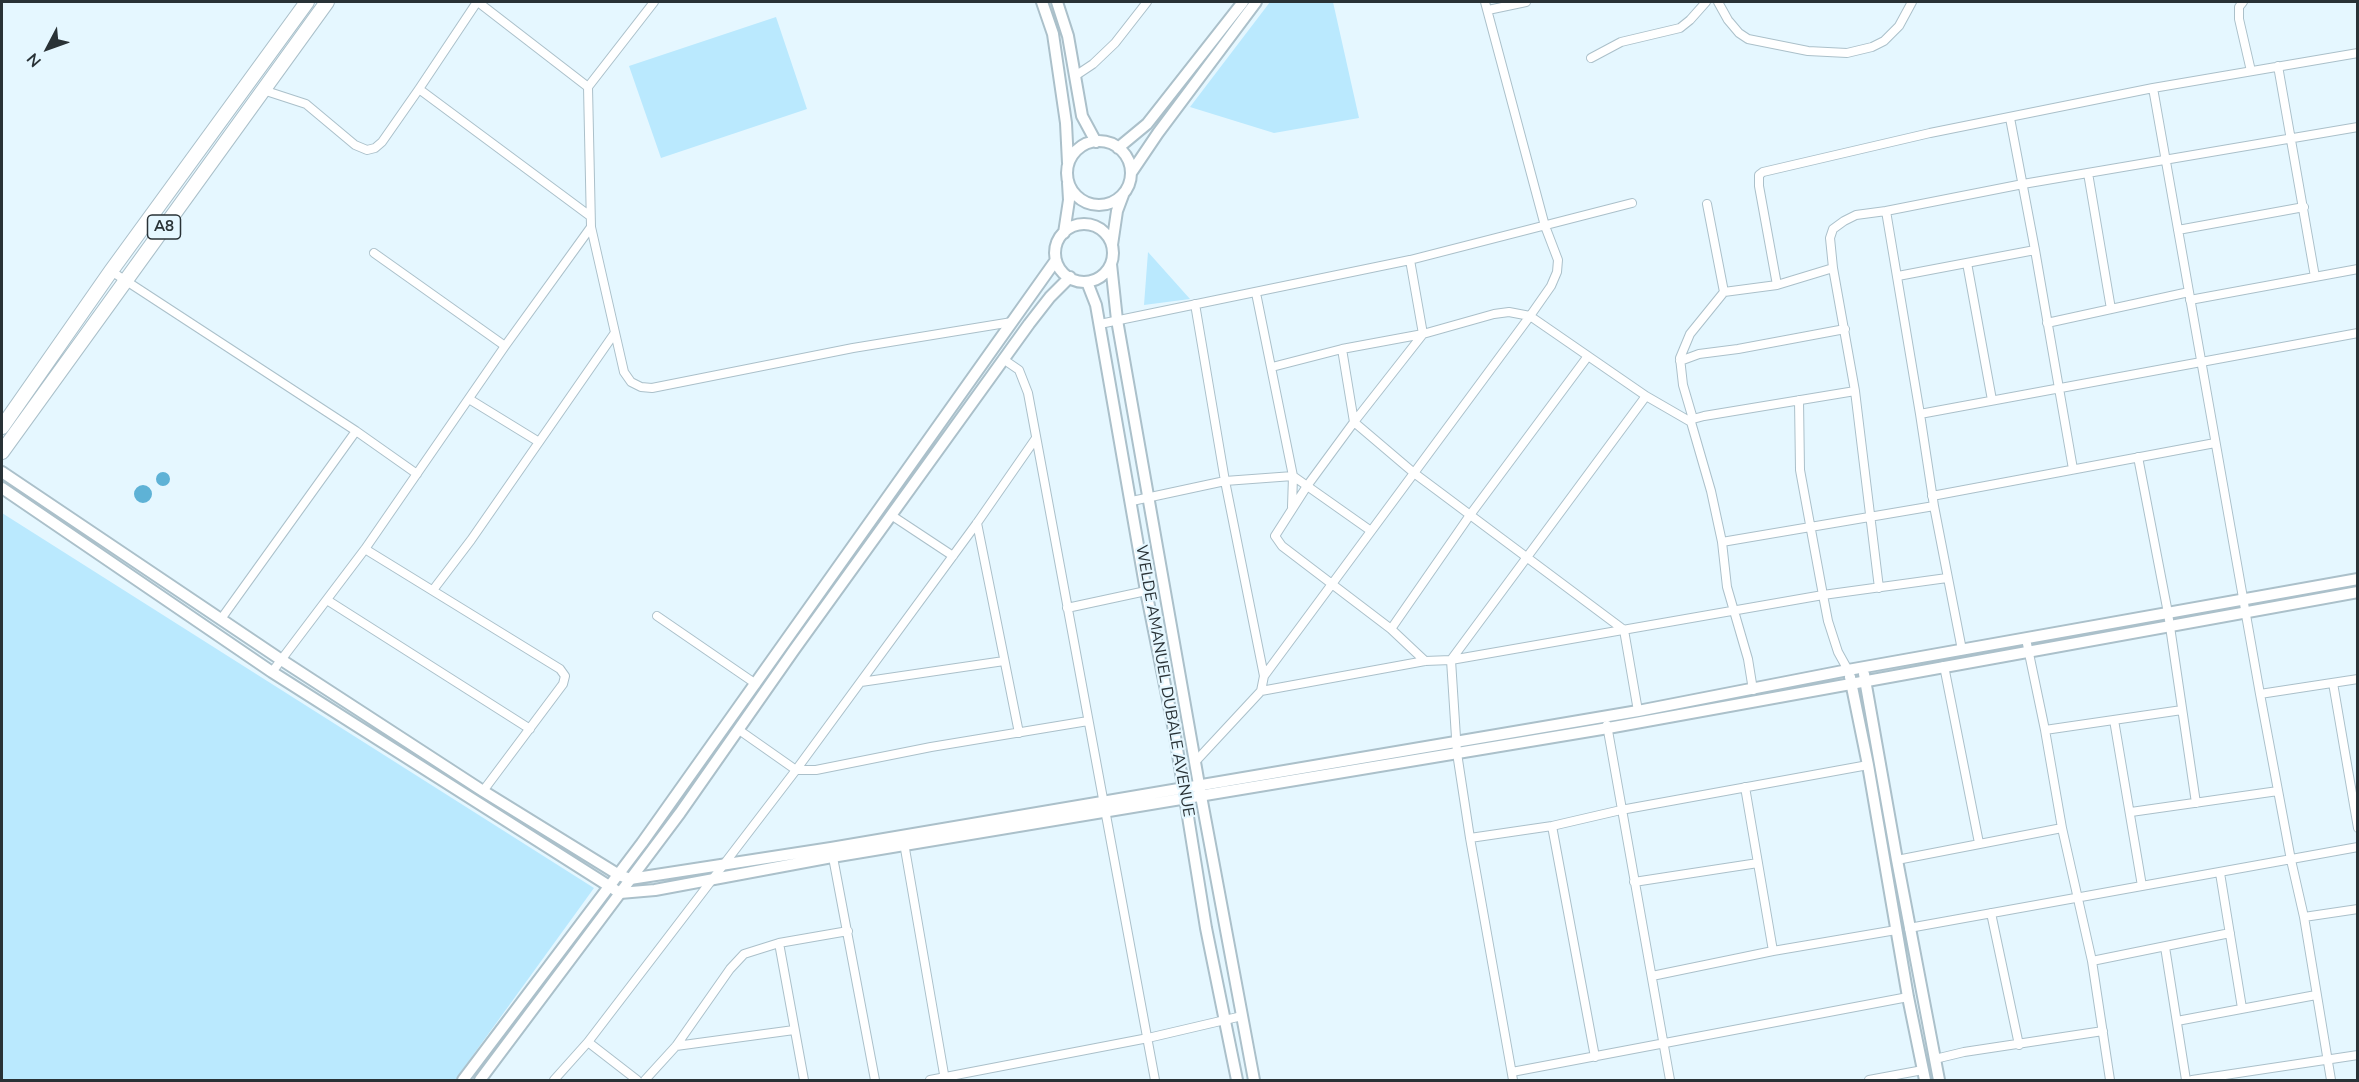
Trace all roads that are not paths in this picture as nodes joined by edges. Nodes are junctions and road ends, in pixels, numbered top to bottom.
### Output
1 (307, 2) edge
2 (327, 2) edge
3 (478, 2) edge
4 (654, 2) edge
5 (1042, 2) edge
6 (1057, 2) edge
7 (1147, 2) edge
8 (1243, 2) edge
9 (1256, 2) edge
10 (1485, 2) edge
11 (1526, 2) edge
12 (1706, 2) edge
13 (1718, 2) edge
14 (1912, 2) edge
15 (2243, 2) edge
16 (1488, 10) junction
17 (2358, 53) edge
18 (1591, 58) dead end
19 (2278, 66) junction
20 (2251, 71) junction
21 (1075, 76) junction
22 (588, 87) junction
23 (2153, 88) junction
24 (419, 89) junction
25 (263, 90) junction
26 (2010, 117) junction
27 (2358, 127) edge
28 (2291, 138) junction
29 (1096, 142) junction
30 (1118, 148) junction
31 (2166, 160) junction
32 (1068, 167) junction
33 (1131, 173) junction
34 (2088, 173) junction
35 (1068, 180) junction
36 (2024, 184) junction
37 (1124, 194) junction
38 (1632, 203) dead end
39 (1707, 204) dead end
40 (2304, 207) junction
41 (1886, 211) junction
42 (590, 216) junction
43 (1545, 226) junction
44 (591, 227) junction
45 (2178, 230) junction
46 (1064, 233) junction
47 (1112, 245) junction
48 (2035, 250) junction
49 (374, 253) dead end
50 (1056, 260) junction
51 (1410, 260) junction
52 (1968, 263) junction
53 (1111, 264) junction
54 (1833, 268) junction
55 (2358, 269) edge
56 (111, 271) junction
57 (1898, 276) junction
58 (1070, 277) junction
59 (2315, 277) junction
60 (126, 280) junction
61 (1087, 282) junction
62 (1777, 285) junction
63 (1724, 292) junction
64 (1256, 293) junction
65 (2190, 296) junction
66 (1195, 304) junction
67 (2111, 309) junction
68 (1530, 316) junction
69 (1117, 320) junction
70 (1012, 322) junction
71 (2047, 323) junction
72 (1100, 324) junction
73 (1845, 329) junction
74 (2358, 333) edge
75 (614, 334) junction
76 (1424, 334) junction
77 (505, 346) junction
78 (1342, 349) junction
79 (1588, 356) junction
80 (1004, 359) junction
81 (1680, 361) junction
82 (2202, 362) junction
83 (1272, 367) junction
84 (2058, 388) junction
85 (1855, 391) junction
86 (1646, 396) junction
87 (469, 399) junction
88 (1799, 400) junction
89 (1992, 400) junction
90 (1920, 414) junction
91 (1692, 420) junction
92 (1354, 422) junction
93 (2, 427) edge
94 (356, 431) junction
95 (1036, 438) junction
96 (539, 442) junction
97 (2216, 443) junction
98 (2, 452) edge
99 (2138, 457) junction
100 (2073, 469) junction
101 (2, 472) edge
102 (1414, 473) junction
103 (417, 474) junction
104 (1293, 476) junction
105 (1225, 481) junction
106 (1307, 486) junction
107 (2, 488) edge
108 (1932, 496) junction
109 (1149, 498) junction
110 (1132, 501) junction
111 (1934, 506) junction
112 (1292, 507) junction
113 (891, 514) junction
114 (1470, 515) junction
115 (1871, 517) junction
116 (977, 523) junction
117 (1811, 526) junction
118 (1371, 531) junction
119 (1722, 542) junction
120 (365, 549) junction
121 (953, 556) junction
122 (1526, 556) junction
123 (1947, 578) junction
124 (2358, 579) edge
125 (1333, 585) junction
126 (1879, 588) junction
127 (433, 590) junction
128 (1146, 591) junction
129 (2358, 592) edge
130 (1823, 595) junction
131 (327, 600) junction
132 (2244, 600) junction
133 (1067, 608) junction
134 (1733, 612) junction
135 (2246, 612) junction
136 (2168, 613) junction
137 (657, 616) dead end
138 (221, 619) junction
139 (2170, 625) junction
140 (1391, 629) junction
141 (1624, 630) junction
142 (2026, 639) junction
143 (1962, 650) junction
144 (2027, 651) junction
145 (280, 659) junction
146 (1177, 660) junction
147 (1451, 660) junction
148 (1005, 661) junction
149 (1425, 661) junction
150 (1161, 662) junction
151 (1944, 666) junction
152 (1863, 668) junction
153 (1848, 670) junction
154 (272, 672) junction
155 (1264, 676) junction
156 (2358, 679) edge
157 (1866, 680) junction
158 (861, 682) junction
159 (1851, 682) junction
160 (2333, 683) junction
161 (756, 684) junction
162 (1753, 690) junction
163 (1261, 691) junction
164 (2260, 694) junction
165 (2182, 710) junction
166 (1638, 711) junction
167 (1606, 715) junction
168 (2114, 720) junction
169 (1088, 722) junction
170 (1608, 728) junction
171 (530, 729) junction
172 (739, 730) junction
173 (2045, 730) junction
174 (1019, 733) junction
175 (1456, 741) junction
176 (1457, 753) junction
177 (1195, 762) junction
178 (1868, 765) junction
179 (796, 770) junction
180 (2353, 775) edge
181 (1745, 787) junction
182 (1183, 788) junction
183 (483, 791) junction
184 (1200, 791) junction
185 (2278, 791) junction
186 (1185, 799) junction
187 (2196, 803) junction
188 (1103, 807) junction
189 (1621, 810) junction
190 (2131, 812) junction
191 (1552, 826) junction
192 (2062, 828) junction
193 (2358, 828) edge
194 (1470, 838) junction
195 (903, 841) junction
196 (1979, 843) junction
197 (2358, 847) edge
198 (832, 852) junction
199 (1897, 860) junction
200 (2291, 860) junction
201 (1758, 862) junction
202 (724, 865) junction
203 (2220, 873) junction
204 (619, 874) junction
205 (714, 878) junction
206 (630, 879) junction
207 (1634, 882) junction
208 (2142, 886) junction
209 (615, 890) junction
210 (2078, 898) junction
211 (2358, 909) edge
212 (1991, 913) junction
213 (2304, 917) junction
214 (1909, 928) junction
215 (1896, 930) junction
216 (848, 931) junction
217 (2230, 933) junction
218 (779, 943) junction
219 (2164, 947) junction
220 (1773, 951) junction
221 (2092, 961) junction
222 (1652, 976) junction
223 (2316, 995) junction
224 (1908, 997) junction
225 (2242, 1008) junction
226 (1242, 1016) junction
227 (1226, 1020) junction
228 (2177, 1021) junction
229 (794, 1030) junction
230 (2103, 1031) junction
231 (1148, 1038) junction
232 (588, 1042) junction
233 (1663, 1044) junction
234 (2019, 1045) junction
235 (676, 1046) junction
236 (2358, 1055) edge
237 (1595, 1057) junction
238 (1935, 1059) junction
239 (2328, 1060) junction
240 (1924, 1075) edge
241 (1513, 1076) edge
242 (945, 1079) edge
243 (463, 1080) edge
244 (480, 1080) edge
245 (554, 1080) edge
246 (637, 1080) edge
247 (645, 1080) edge
248 (804, 1080) edge
249 (875, 1080) edge
250 (930, 1080) edge
251 (1155, 1080) edge
252 (1237, 1080) edge
253 (1254, 1080) edge
254 (1670, 1080) edge
255 (1869, 1080) edge
256 (1939, 1080) edge
257 (2110, 1080) edge
258 (2186, 1080) edge
259 (2192, 1080) edge
260 (2331, 1080) edge

1 - 56 highway, A8
2 - 25 highway, A8
3 - 22 street
3 - 24 street
4 - 22 street
5 - 32 street
6 - 21 street
7 - 21 street
8 - 30 street
9 - 33 street
10 - 16 street
11 - 16 street
12 - 18 street
13 - 14 street
15 - 20 street
16 - 43 street
17 - 19 street
19 - 20 street
19 - 28 street
20 - 23 street
21 - 29 street
22 - 42 street
23 - 26 street
23 - 31 street
24 - 25 street
24 - 42 street
25 - 60 highway, A8
26 - 36 street
26 - 62 street
27 - 28 street
28 - 31 street
28 - 40 street
29 - 30 street
29 - 32 street
30 - 33 street
31 - 34 street
31 - 45 street
32 - 35 street
33 - 37 street
34 - 36 street
34 - 67 street
35 - 37 street
35 - 46 street
36 - 41 street
36 - 48 street
37 - 47 street
38 - 43 street
39 - 63 street
40 - 45 street
40 - 59 street
41 - 54 street
41 - 57 street
42 - 44 street
43 - 51 street
43 - 68 street
44 - 75 street
44 - 77 street
45 - 65 street
46 - 47 street
46 - 50 street
47 - 53 street
48 - 52 street
48 - 71 street
49 - 77 street
50 - 58 street
50 - 70 street
51 - 64 street
51 - 76 street
52 - 57 street
52 - 89 street
53 - 61 street
53 - 69 street
54 - 62 street
54 - 73 street
55 - 59 street
56 - 60 street
56 - 93 highway, A8
57 - 90 street
58 - 61 street
58 - 80 street
59 - 65 street
60 - 94 street
60 - 98 highway, A8
61 - 72 street, WELDE AMANUEL DUBALE AVENUE
62 - 63 street
63 - 81 street
64 - 66 street
64 - 83 street
65 - 67 street
65 - 82 street
66 - 69 street
66 - 105 street
67 - 71 street
68 - 76 street
68 - 79 street
68 - 102 street
69 - 72 street
69 - 109 street
70 - 75 street
70 - 161 street
71 - 84 street
72 - 110 street, WELDE AMANUEL DUBALE AVENUE
73 - 81 street
73 - 85 street
74 - 82 street
75 - 96 street
76 - 78 street
76 - 92 street
77 - 87 street
78 - 83 street
78 - 92 street
79 - 86 street
79 - 114 street
80 - 95 street
80 - 113 street
81 - 91 street
82 - 84 street
82 - 97 street
83 - 104 street
84 - 89 street
84 - 100 street
85 - 88 street
85 - 115 street
86 - 91 street
86 - 122 street
87 - 96 street
87 - 103 street
88 - 91 street
88 - 117 street
89 - 90 street
90 - 108 street
91 - 119 street
92 - 102 street
92 - 106 street
94 - 103 street
94 - 138 street
95 - 116 street
95 - 133 street
96 - 127 street
97 - 99 street
97 - 132 street
99 - 100 street
99 - 136 street
100 - 108 street
101 - 138 street
102 - 114 street
102 - 118 street
103 - 120 street
104 - 105 street
104 - 106 street
104 - 112 street
105 - 109 street
105 - 155 street
106 - 112 street
106 - 118 street
107 - 154 street
108 - 111 street
109 - 110 street
109 - 146 street
110 - 128 street, WELDE AMANUEL DUBALE AVENUE
111 - 115 street
111 - 123 street
112 - 125 street
113 - 121 street
113 - 172 street
114 - 122 street
114 - 140 street
115 - 117 street
115 - 126 street
116 - 121 street
116 - 148 street
117 - 119 street
117 - 130 street
118 - 125 street
119 - 134 street
120 - 127 street
120 - 131 street
121 - 158 street
122 - 141 street
122 - 147 street
123 - 126 street
123 - 143 street
124 - 132 street
125 - 140 street
125 - 155 street
126 - 130 street
127 - 171 street
128 - 133 street
128 - 150 street, WELDE AMANUEL DUBALE AVENUE
129 - 135 street
130 - 134 street
130 - 153 street
131 - 145 street
131 - 171 street
132 - 135 street
132 - 136 street
133 - 169 street
134 - 141 street
134 - 162 street
135 - 139 street
135 - 164 street
136 - 139 street
136 - 142 street
137 - 161 street
138 - 145 street
139 - 144 street
139 - 165 street
140 - 149 street
141 - 147 street
141 - 166 street
142 - 143 street
142 - 144 street
143 - 152 street
144 - 151 street
144 - 173 street
145 - 154 street
145 - 183 street
146 - 150 street
146 - 177 street
147 - 149 street
147 - 175 street
148 - 158 street
148 - 174 street
149 - 163 street
150 - 182 street, WELDE AMANUEL DUBALE AVENUE
151 - 157 street
151 - 196 street
152 - 153 street
152 - 157 street
153 - 159 street
153 - 162 street
154 - 209 street
155 - 163 street
156 - 160 street
157 - 159 street
157 - 199 street
158 - 179 street
159 - 170 street
159 - 178 street
160 - 164 street
160 - 180 street
161 - 204 street
162 - 166 street
163 - 177 street
164 - 185 street
165 - 168 street
165 - 187 street
166 - 167 street
167 - 170 street
167 - 175 street
168 - 173 street
168 - 190 street
169 - 174 street
169 - 188 street
170 - 176 street
170 - 189 street
171 - 183 street
172 - 179 street
172 - 206 street
173 - 192 street
174 - 179 street
175 - 176 street
175 - 184 street
176 - 184 street
176 - 194 street
177 - 184 street
178 - 181 street
178 - 215 street
179 - 202 street
180 - 193 street
181 - 189 street
181 - 201 street
182 - 184 street
182 - 186 street, WELDE AMANUEL DUBALE AVENUE
182 - 188 street
183 - 204 street
184 - 186 street
184 - 226 street
185 - 187 street
185 - 200 street
186 - 188 street
186 - 227 street, WELDE AMANUEL DUBALE AVENUE
187 - 190 street
188 - 195 street
188 - 231 street
189 - 191 street
189 - 207 street
190 - 208 street
191 - 194 street
191 - 237 street
192 - 196 street
192 - 210 street
194 - 241 street
195 - 198 street
195 - 242 street
196 - 199 street
197 - 200 street
198 - 202 street
198 - 205 street
198 - 216 street
199 - 214 street
200 - 203 street
200 - 213 street
201 - 207 street
201 - 220 street
202 - 205 street
202 - 206 street
203 - 208 street
203 - 217 street
204 - 206 street
204 - 209 street
205 - 209 street
205 - 232 street
206 - 209 street
207 - 222 street
208 - 210 street
209 - 243 street
209 - 244 street
210 - 212 street
210 - 221 street
211 - 213 street
212 - 214 street
212 - 234 street
213 - 223 street
214 - 238 street
215 - 220 street
215 - 224 street
216 - 218 street
216 - 249 street
217 - 219 street
217 - 225 street
218 - 229 street
218 - 235 street
219 - 221 street
219 - 228 street
220 - 222 street
221 - 230 street
222 - 233 street
223 - 225 street
223 - 239 street
224 - 233 street
224 - 240 street
225 - 228 street
226 - 227 street
226 - 253 street
227 - 231 street
227 - 252 street, WELDE AMANUEL DUBALE AVENUE
228 - 258 street
229 - 235 street
229 - 248 street
230 - 234 street
230 - 257 street
231 - 242 street
231 - 251 street
232 - 245 street
232 - 246 street
233 - 237 street
233 - 254 street
234 - 238 street
235 - 247 street
236 - 239 street
237 - 241 street
238 - 256 street
239 - 259 street
239 - 260 street
240 - 255 street
242 - 250 street

